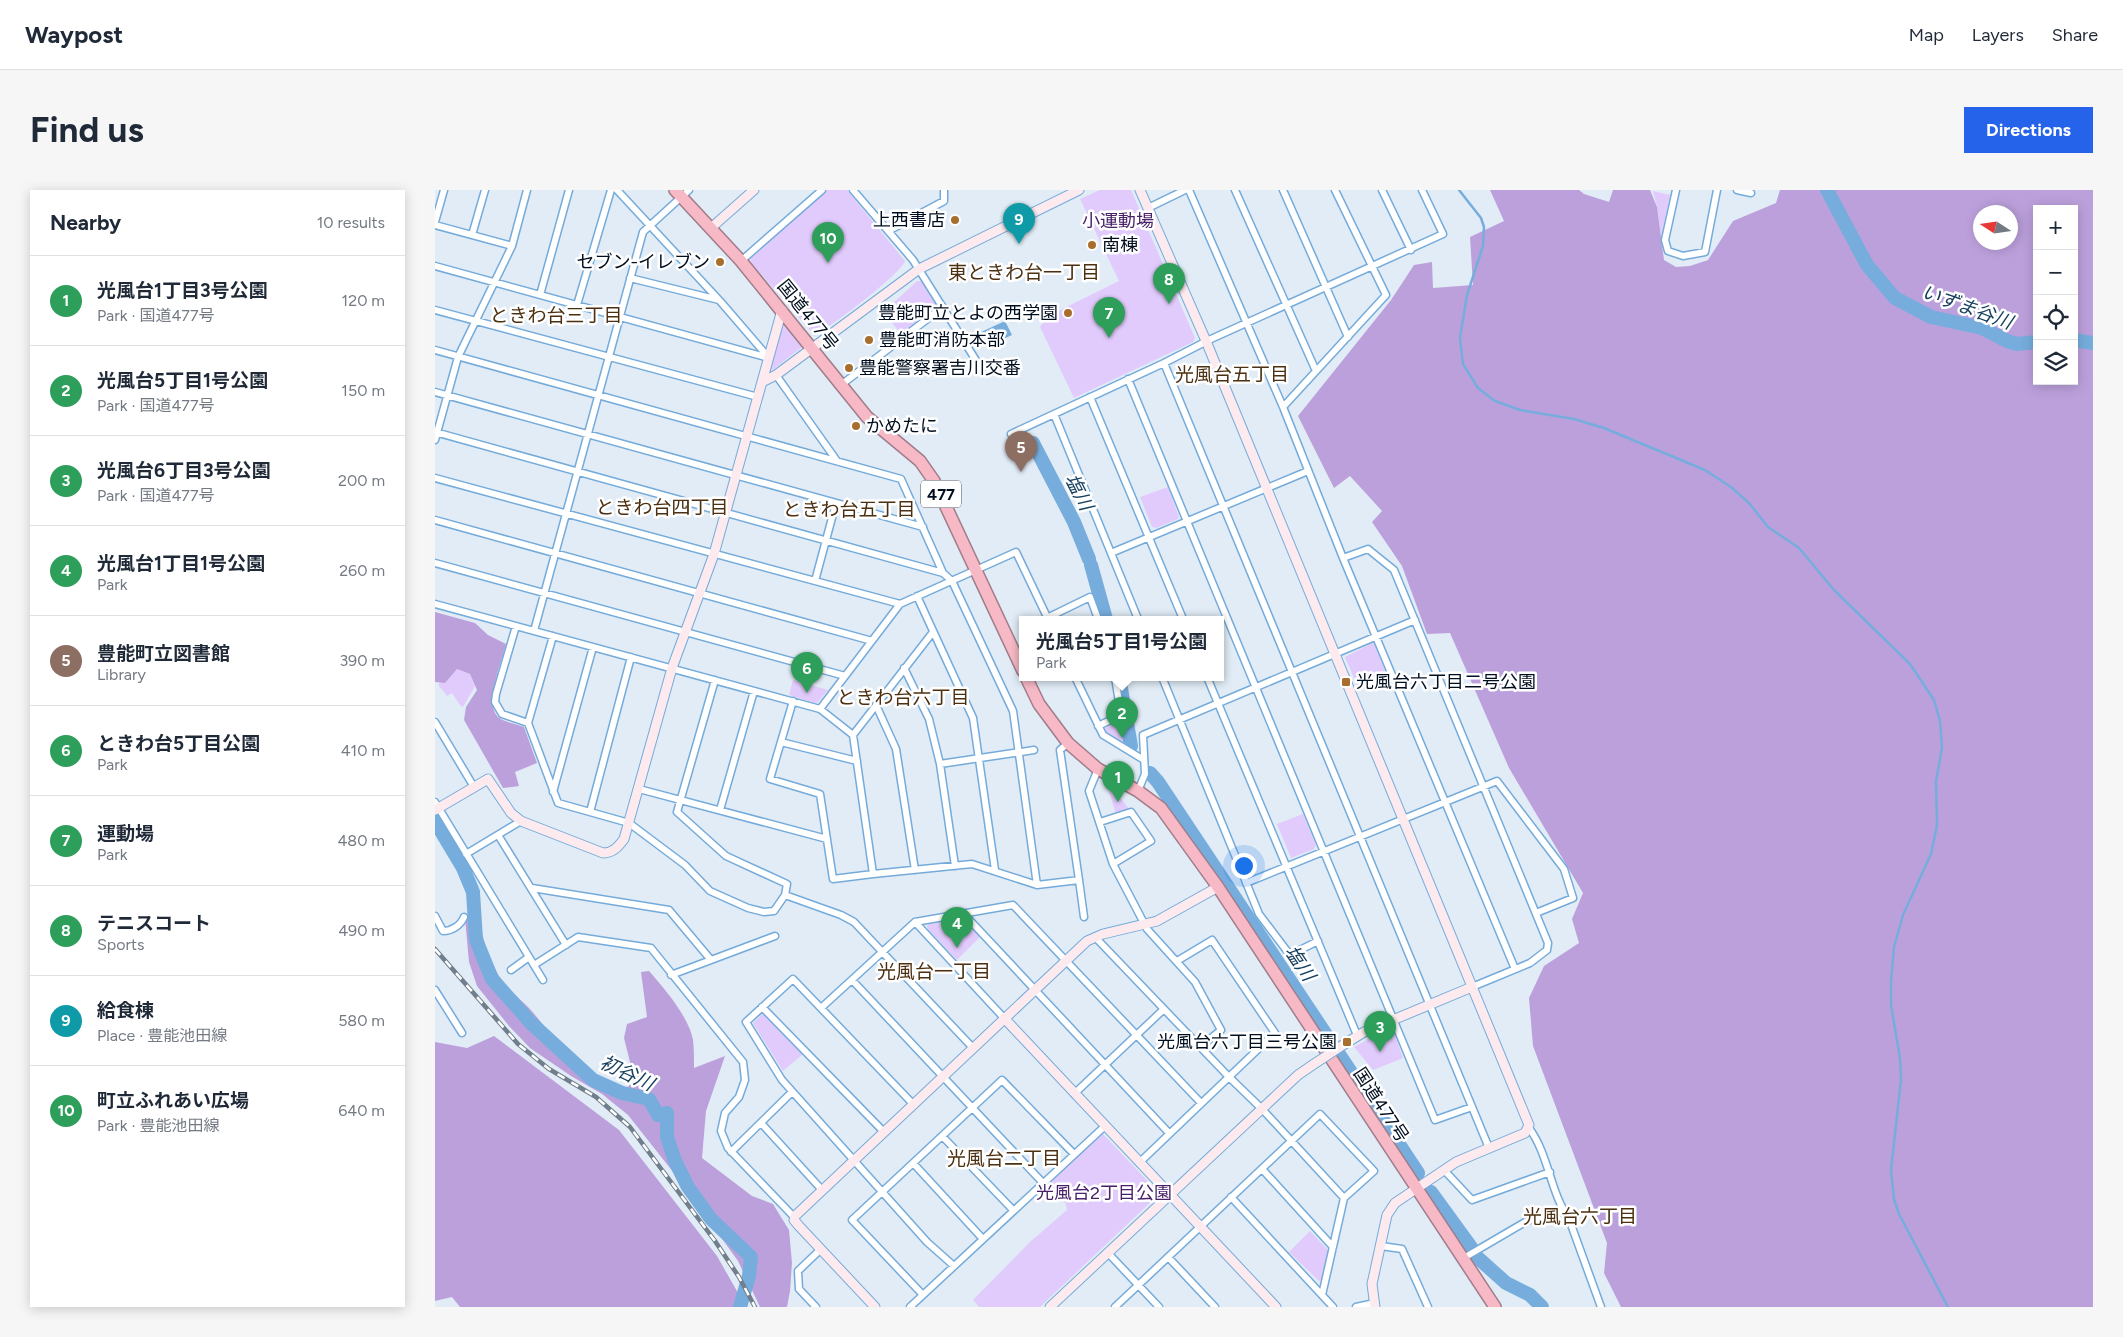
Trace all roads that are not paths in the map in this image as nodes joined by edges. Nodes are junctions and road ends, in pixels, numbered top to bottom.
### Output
1 (444, 190) edge
2 (485, 190) edge
3 (527, 190) edge
4 (569, 190) edge
5 (611, 190) edge
6 (617, 190) edge
7 (754, 190) edge
8 (822, 190) edge
9 (853, 190) edge
10 (944, 190) edge
11 (1079, 190) edge
12 (1140, 190) edge
13 (1187, 190) edge
14 (1235, 190) edge
15 (1283, 190) edge
16 (1335, 190) edge
17 (1382, 190) edge
18 (1422, 190) edge
19 (1676, 190) edge
20 (1717, 190) edge
21 (1737, 190) edge
22 (682, 192) edge
23 (1751, 194) dead end
24 (1148, 208) junction
25 (435, 224) edge
26 (649, 225) junction
27 (711, 228) junction
28 (889, 232) junction
29 (472, 235) junction
30 (512, 246) junction
31 (1411, 250) junction
32 (741, 261) junction
33 (435, 266) edge
34 (1373, 266) junction
35 (919, 269) junction
36 (630, 278) junction
37 (493, 282) junction
38 (1326, 288) junction
39 (540, 295) junction
40 (720, 300) junction
41 (577, 305) junction
42 (1287, 306) junction
43 (943, 307) junction
44 (435, 310) edge
45 (782, 310) junction
46 (619, 317) junction
47 (475, 321) junction
48 (1247, 323) junction
49 (1348, 336) junction
50 (1206, 341) junction
51 (812, 349) junction
52 (435, 350) edge
53 (458, 356) junction
54 (609, 357) junction
55 (769, 358) junction
56 (1164, 363) junction
57 (982, 370) dead end
58 (1316, 371) junction
59 (776, 376) junction
60 (1128, 379) junction
61 (762, 382) junction
62 (841, 386) junction
63 (435, 392) edge
64 (448, 395) junction
65 (598, 395) junction
66 (758, 397) junction
67 (1089, 397) junction
68 (1283, 407) junction
69 (1054, 414) junction
70 (436, 432) edge
71 (588, 434) junction
72 (1011, 434) dead end
73 (747, 436) junction
74 (435, 440) edge
75 (837, 461) junction
76 (1308, 470) junction
77 (577, 472) junction
78 (736, 475) junction
79 (435, 478) edge
80 (1266, 488) junction
81 (836, 503) junction
82 (1223, 506) junction
83 (726, 512) junction
84 (566, 514) junction
85 (435, 520) edge
86 (1187, 521) junction
87 (923, 527) junction
88 (1148, 537) junction
89 (826, 540) junction
90 (1111, 553) junction
91 (555, 554) junction
92 (714, 554) junction
93 (1343, 558) junction
94 (435, 563) edge
95 (976, 570) junction
96 (943, 573) junction
97 (815, 581) junction
98 (952, 581) junction
99 (545, 593) junction
100 (700, 593) junction
101 (917, 596) junction
102 (435, 604) edge
103 (900, 604) junction
104 (1047, 616) edge
105 (1054, 616) edge
106 (1097, 616) edge
107 (1137, 616) edge
108 (1182, 616) edge
109 (1415, 620) junction
110 (516, 626) junction
111 (534, 631) junction
112 (686, 632) junction
113 (933, 632) junction
114 (553, 636) junction
115 (1376, 637) junction
116 (872, 641) junction
117 (593, 647) junction
118 (1335, 654) junction
119 (631, 657) junction
120 (1019, 663) edge
121 (672, 668) junction
122 (904, 668) junction
123 (1292, 672) junction
124 (845, 676) junction
125 (715, 680) junction
126 (1028, 681) edge
127 (1077, 681) edge
128 (1116, 681) edge
129 (1164, 681) edge
130 (1209, 681) edge
131 (1256, 687) junction
132 (754, 691) junction
133 (793, 701) junction
134 (1218, 703) junction
135 (876, 705) junction
136 (820, 709) junction
137 (1179, 720) junction
138 (435, 722) edge
139 (528, 723) junction
140 (1099, 726) junction
141 (853, 735) junction
142 (781, 742) junction
143 (1067, 743) junction
144 (1034, 750) dead end
145 (1019, 752) junction
146 (978, 758) junction
147 (857, 760) junction
148 (1144, 760) junction
149 (940, 764) junction
150 (1098, 769) junction
151 (1483, 786) junction
152 (474, 787) junction
153 (639, 789) junction
154 (553, 792) junction
155 (1139, 792) junction
156 (681, 800) junction
157 (1445, 802) junction
158 (436, 807) edge
159 (719, 810) junction
160 (590, 812) junction
161 (1403, 819) junction
162 (521, 821) junction
163 (1100, 822) junction
164 (629, 823) junction
165 (498, 835) junction
166 (1360, 837) junction
167 (827, 839) junction
168 (1324, 852) junction
169 (467, 854) junction
170 (1113, 864) junction
171 (955, 866) junction
172 (1287, 867) junction
173 (915, 870) junction
174 (995, 870) junction
175 (873, 874) junction
176 (1079, 880) junction
177 (1246, 883) junction
178 (1037, 885) junction
179 (1218, 887) junction
180 (532, 888) junction
181 (785, 895) junction
182 (1536, 913) junction
183 (964, 914) junction
184 (435, 916) edge
185 (464, 917) dead end
186 (1083, 917) dead end
187 (915, 922) junction
188 (1145, 924) junction
189 (775, 936) dead end
190 (1095, 937) junction
191 (1318, 941) junction
192 (566, 945) junction
193 (882, 952) junction
194 (529, 957) junction
195 (711, 960) junction
196 (1066, 960) junction
197 (1177, 961) junction
198 (534, 965) junction
199 (1515, 969) junction
200 (511, 970) dead end
201 (671, 975) junction
202 (543, 980) dead end
203 (852, 980) junction
204 (1472, 987) junction
205 (1035, 989) junction
206 (435, 990) edge
207 (1430, 1004) junction
208 (762, 1007) junction
209 (821, 1008) junction
210 (1164, 1009) junction
211 (1004, 1018) junction
212 (1393, 1019) junction
213 (462, 1033) dead end
214 (1136, 1035) junction
215 (1357, 1036) junction
216 (1200, 1047) junction
217 (973, 1048) junction
218 (1105, 1065) junction
219 (943, 1076) junction
220 (1229, 1077) junction
221 (793, 1092) junction
222 (1074, 1094) junction
223 (1201, 1103) junction
224 (913, 1104) junction
225 (1473, 1107) junction
226 (972, 1108) junction
227 (1262, 1109) junction
228 (761, 1123) junction
229 (1105, 1126) junction
230 (1529, 1128) junction
231 (883, 1132) junction
232 (1169, 1134) junction
233 (942, 1136) junction
234 (1291, 1142) junction
235 (1489, 1148) junction
236 (731, 1152) junction
237 (1074, 1154) junction
238 (854, 1160) junction
239 (1139, 1162) junction
240 (913, 1163) junction
241 (1262, 1169) junction
242 (1444, 1170) junction
243 (1550, 1172) junction
244 (1043, 1182) junction
245 (1415, 1188) junction
246 (822, 1190) junction
247 (882, 1192) junction
248 (1170, 1194) junction
249 (1231, 1197) junction
250 (1344, 1198) junction
251 (1013, 1210) junction
252 (1564, 1211) junction
253 (794, 1217) junction
254 (1200, 1226) junction
255 (982, 1238) junction
256 (1381, 1246) junction
257 (1333, 1247) junction
258 (821, 1249) junction
259 (1108, 1253) junction
260 (1168, 1257) junction
261 (1463, 1259) junction
262 (954, 1266) junction
263 (1138, 1285) junction
264 (923, 1295) junction
265 (1322, 1295) junction
266 (1375, 1305) edge
267 (816, 1307) edge
268 (875, 1307) edge
269 (910, 1307) edge
270 (1050, 1307) edge
271 (1115, 1307) edge
272 (1159, 1307) edge
273 (1215, 1307) edge
274 (1276, 1307) edge
275 (1333, 1307) edge
276 (1356, 1307) edge
277 (1428, 1307) edge
278 (1495, 1307) edge
279 (1601, 1307) edge

1 - 25 street
2 - 29 street
3 - 30 street
4 - 39 street
5 - 41 street
6 - 26 street
7 - 27 street
8 - 32 street
9 - 28 street
10 - 28 street
11 - 35 street
12 - 24 street
13 - 24 street
13 - 48 street
14 - 42 street
15 - 38 street
16 - 34 street
17 - 31 street
18 - 31 street
19 - 20 street
21 - 23 street
22 - 26 street
22 - 27 highway, 国道477号 / 477
24 - 50 street
25 - 29 street
26 - 36 street
26 - 40 street
27 - 32 highway, 国道477号 / 477
28 - 35 street
29 - 30 street
30 - 37 street
31 - 34 street
32 - 45 highway, 国道477号 / 477
33 - 37 street
34 - 38 street
34 - 49 street
35 - 43 street
35 - 51 street
36 - 40 street
36 - 46 street
37 - 39 street
37 - 47 street
38 - 42 street
38 - 49 street
39 - 41 street
40 - 55 street
41 - 46 street
42 - 48 street
42 - 58 street
43 - 57 street
43 - 62 street
44 - 47 street
45 - 51 highway, 国道477号 / 477
45 - 55 street
46 - 54 street
46 - 55 street
47 - 53 street
47 - 54 street
48 - 50 street
48 - 68 street
49 - 58 street
50 - 56 street
50 - 80 street
51 - 59 street
51 - 62 highway, 国道477号 / 477
52 - 53 street
53 - 64 street
53 - 65 street
54 - 65 street
54 - 66 street
55 - 61 street
56 - 60 street
56 - 82 street
58 - 68 street
59 - 61 street
59 - 75 street
60 - 67 street
60 - 86 street
61 - 66 street
62 - 95 highway, 国道477号 / 477
63 - 64 street
64 - 70 street
64 - 71 street
65 - 71 street
65 - 73 street
66 - 73 street
67 - 69 street
67 - 88 street
68 - 76 street
69 - 72 street
69 - 90 street
70 - 74 street
70 - 77 street
71 - 77 street
71 - 78 street
73 - 75 street
73 - 78 street
75 - 87 street
76 - 80 street
76 - 93 street
77 - 83 street
77 - 84 street
78 - 81 street
78 - 83 street
79 - 84 street
80 - 82 street
80 - 118 street
81 - 87 street
81 - 89 street
82 - 86 street
82 - 123 street
83 - 89 street
83 - 92 street
84 - 91 street
84 - 92 street
85 - 91 street
86 - 88 street
86 - 131 street
87 - 96 street
88 - 90 street
88 - 108 street
89 - 96 street
89 - 97 street
90 - 107 street
91 - 99 street
91 - 100 street
92 - 97 street
92 - 100 street
93 - 109 street
93 - 115 street
94 - 99 street
95 - 98 street
95 - 104 street
95 - 120 highway, 国道477号 / 477
96 - 98 street
97 - 103 street
98 - 101 street
98 - 145 street
99 - 111 street
99 - 112 street
100 - 112 street
100 - 116 street
101 - 103 street
101 - 113 street
102 - 110 street
103 - 116 street
105 - 106 street
109 - 115 street
109 - 151 street
110 - 111 street
110 - 139 street
111 - 114 street
112 - 121 street
112 - 124 street
113 - 122 street
113 - 146 street
114 - 117 street
114 - 139 street
115 - 118 street
115 - 157 street
116 - 124 street
117 - 119 street
117 - 154 street
118 - 123 street
118 - 161 street
119 - 121 street
119 - 160 street
121 - 125 street
121 - 153 street
122 - 135 street
122 - 149 street
123 - 131 street
123 - 166 street
124 - 136 street
125 - 132 street
125 - 156 street
126 - 143 highway, 国道477号
127 - 140 street
128 - 140 street
129 - 137 street
130 - 134 street
131 - 134 street
131 - 168 street
132 - 133 street
132 - 159 street
133 - 136 street
133 - 142 street
134 - 137 street
134 - 172 street
135 - 141 street
135 - 173 street
136 - 141 street
137 - 148 street
137 - 177 street
138 - 152 street
139 - 154 street
140 - 148 street
141 - 147 street
142 - 147 street
142 - 167 street
143 - 150 highway, 国道477号
143 - 176 street
144 - 145 street
145 - 146 street
145 - 178 street
146 - 149 street
146 - 174 street
147 - 175 street
148 - 155 street
149 - 171 street
150 - 155 highway, 国道477号
150 - 163 street
151 - 157 street
151 - 182 street
151 - 182 street
152 - 158 street
152 - 162 street
153 - 156 street
153 - 164 street
154 - 160 street
155 - 179 highway, 国道477号
156 - 159 street
156 - 181 street
157 - 161 street
157 - 199 street
158 - 169 street
159 - 167 street
160 - 164 street
161 - 166 street
161 - 204 street
162 - 164 street
162 - 165 street
163 - 170 street
163 - 170 street
164 - 181 street
165 - 169 street
165 - 180 street
166 - 168 street
166 - 207 street
167 - 175 street
168 - 172 street
168 - 212 street
169 - 194 street
170 - 188 street
171 - 173 street
171 - 174 street
172 - 177 street
172 - 191 street
173 - 175 street
174 - 178 street
176 - 178 street
176 - 186 street
177 - 191 street
179 - 188 street
179 - 245 highway, 国道477号
180 - 192 street
180 - 195 street
181 - 193 street
182 - 199 street
183 - 187 street
183 - 196 street
183 - 205 street
184 - 185 street
187 - 193 street
187 - 211 street
188 - 190 street
188 - 197 street
189 - 195 street
190 - 196 street
190 - 210 street
191 - 215 street
192 - 198 street
192 - 201 street
193 - 203 street
193 - 217 street
194 - 198 street
194 - 200 street
195 - 201 street
196 - 205 street
196 - 214 street
197 - 216 street
197 - 220 street
198 - 202 street
199 - 204 street
201 - 236 street
203 - 209 street
203 - 219 street
204 - 207 street
204 - 230 street
205 - 211 street
205 - 218 street
206 - 213 street
207 - 212 street
207 - 225 street
208 - 209 street
208 - 221 street
208 - 231 street
209 - 224 street
210 - 214 street
210 - 216 street
211 - 217 street
211 - 222 street
212 - 215 street
212 - 225 street
214 - 218 street
214 - 223 street
215 - 227 street, bridge
216 - 220 street
217 - 219 street
218 - 222 street
218 - 232 street
219 - 224 street
219 - 226 street
220 - 223 street
220 - 227 street
221 - 228 street
221 - 238 street
222 - 229 street
223 - 232 street
224 - 231 street
225 - 235 street
226 - 233 street
226 - 237 street
226 - 244 street
227 - 234 street
227 - 248 street
228 - 236 street
228 - 246 street
229 - 237 street
229 - 239 street
230 - 235 street
230 - 243 street
231 - 238 street
232 - 239 street
233 - 240 street
233 - 251 street
234 - 241 street
234 - 250 street
234 - 250 street
235 - 242 street
236 - 253 street
237 - 244 street
238 - 246 street
238 - 247 street
239 - 248 street
240 - 247 street
240 - 255 street
241 - 249 street
241 - 257 street
242 - 243 street
242 - 245 street
243 - 252 street
244 - 251 street
245 - 256 street
245 - 261 highway, 国道477号
246 - 253 street
247 - 262 street
247 - 264 street
248 - 254 street
248 - 259 street
249 - 254 street
249 - 265 street
250 - 257 street
251 - 255 street
252 - 261 street
252 - 279 street
253 - 258 street
254 - 260 street
254 - 274 street
255 - 262 street
256 - 266 street
256 - 277 street
257 - 265 street
258 - 267 street
258 - 268 street
259 - 263 street
259 - 270 street
260 - 263 street
260 - 273 street
261 - 278 highway, 国道477号
262 - 264 street
263 - 271 street
263 - 272 street
264 - 269 street
265 - 275 street
266 - 276 street

